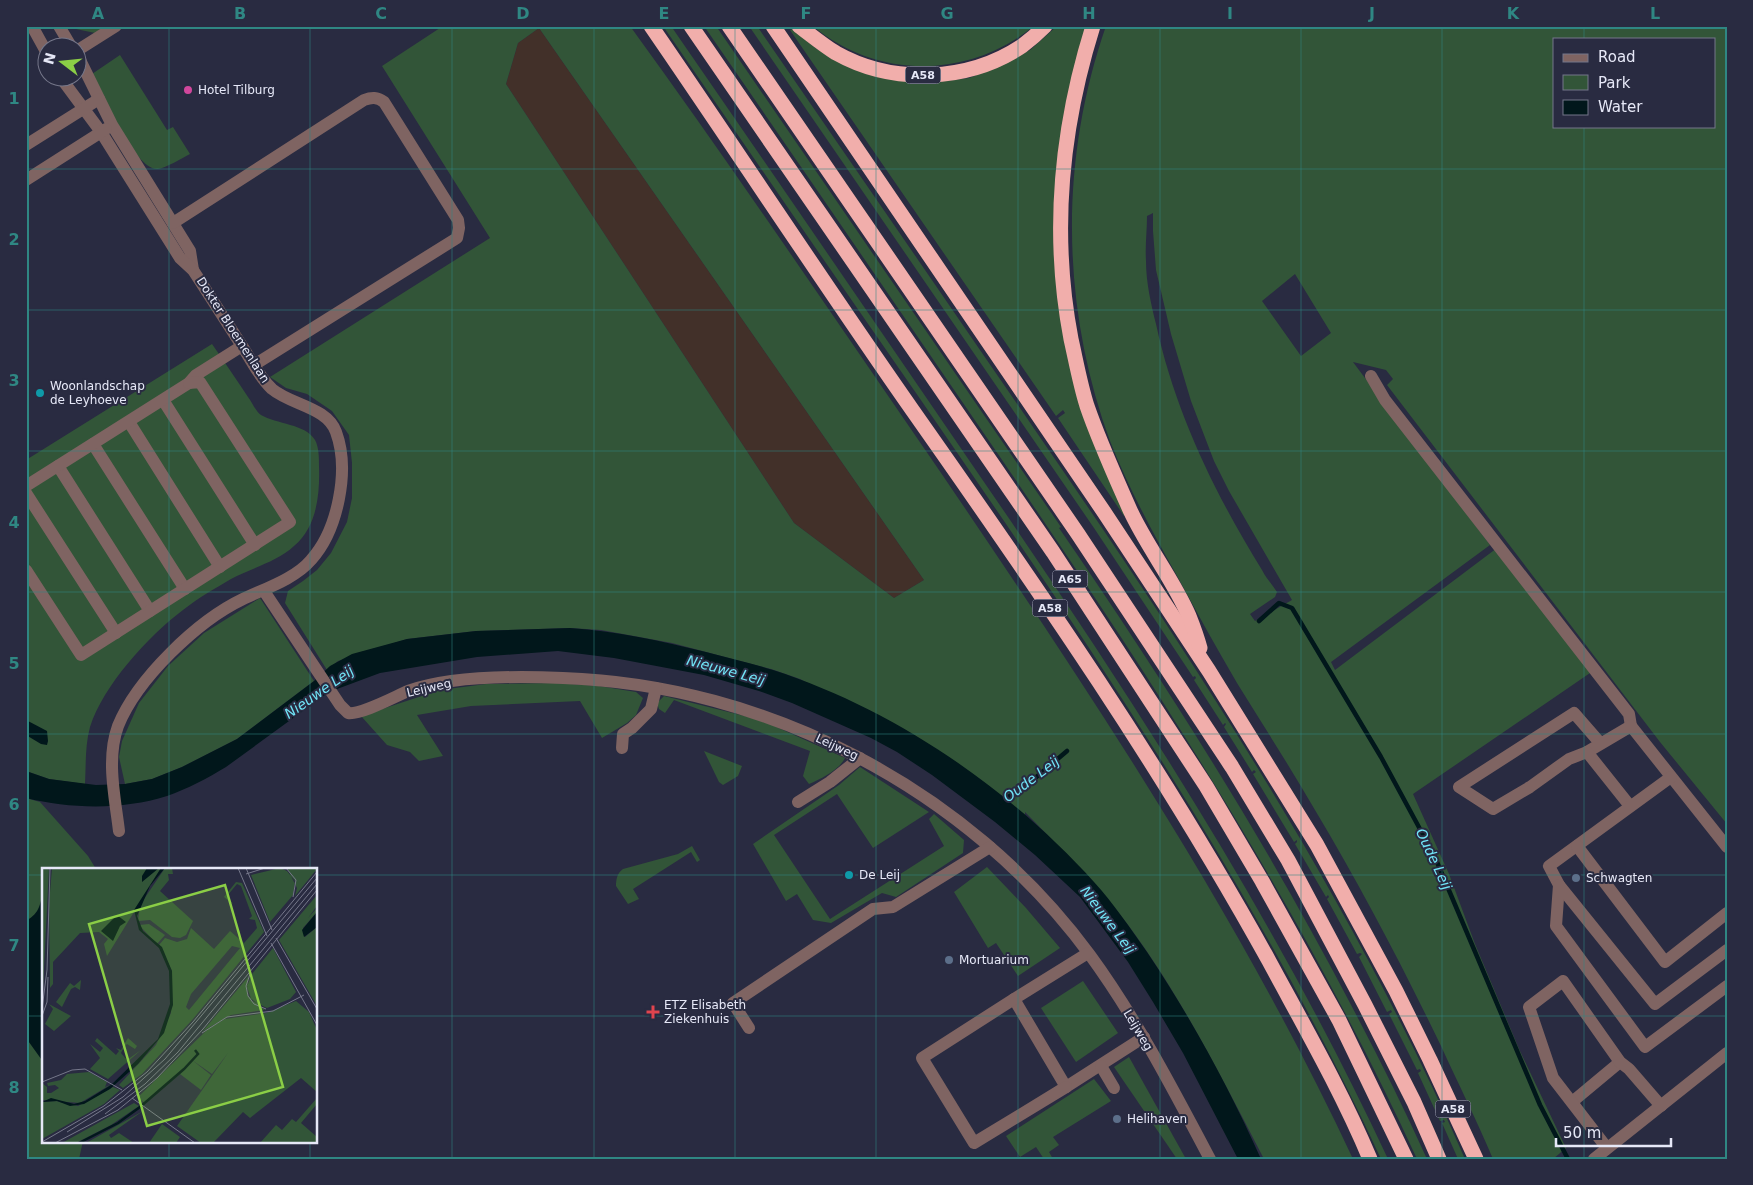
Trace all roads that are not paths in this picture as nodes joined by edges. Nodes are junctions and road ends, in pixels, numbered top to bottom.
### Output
1 (29, 26) edge
2 (59, 26) edge
3 (116, 26) edge
4 (651, 26) edge
5 (691, 26) edge
6 (730, 26) edge
7 (773, 26) edge
8 (799, 26) edge
9 (1045, 26) edge
10 (1094, 26) edge
11 (66, 38) edge
12 (38, 40) edge
13 (88, 44) edge
14 (88, 76) edge
15 (68, 88) edge
16 (99, 99) junction
17 (83, 109) junction
18 (112, 125) junction
19 (101, 132) junction
20 (26, 145) edge
21 (26, 180) edge
22 (173, 223) junction
23 (193, 270) junction
24 (244, 349) junction
25 (254, 365) junction
26 (1371, 376) dead end
27 (195, 383) junction
28 (163, 400) junction
29 (129, 422) junction
30 (94, 444) junction
31 (58, 466) junction
32 (26, 486) edge
33 (26, 493) edge
34 (255, 545) junction
35 (220, 567) junction
36 (26, 570) edge
37 (185, 589) junction
38 (264, 590) junction
39 (150, 611) junction
40 (116, 633) junction
41 (1208, 671) junction
42 (656, 688) junction
43 (1631, 726) junction
44 (1601, 744) junction
45 (622, 748) dead end
46 (1587, 752) junction
47 (860, 758) junction
48 (1671, 777) junction
49 (798, 802) dead end
50 (1630, 806) junction
51 (119, 831) dead end
52 (1577, 846) junction
53 (990, 847) junction
54 (1727, 847) edge
55 (1559, 885) junction
56 (1727, 913) edge
57 (1727, 950) edge
58 (1088, 953) junction
59 (1727, 986) edge
60 (1014, 999) junction
61 (749, 1028) dead end
62 (1144, 1038) junction
63 (1727, 1053) edge
64 (1620, 1062) junction
65 (1100, 1066) junction
66 (1066, 1087) junction
67 (1114, 1088) dead end
68 (1572, 1102) junction
69 (1661, 1106) junction
70 (1600, 1155) edge
71 (1210, 1159) edge
72 (1370, 1159) edge
73 (1406, 1159) edge
74 (1439, 1159) edge
75 (1476, 1159) edge

1 - 12 street
2 - 11 street
3 - 13 street
4 - 72 highway, A58
5 - 73 highway, A65
6 - 74 highway, A65
7 - 41 highway, A58
8 - 9 highway, A58
10 - 41 highway, A58
14 - 16 street, Dokter Bloemenlaan
15 - 17 street, Dokter Bloemenlaan
16 - 17 street
16 - 18 street, Dokter Bloemenlaan
17 - 19 street, Dokter Bloemenlaan
17 - 20 street
18 - 19 street
18 - 22 street, Dokter Bloemenlaan
19 - 21 street
19 - 23 street, Dokter Bloemenlaan
22 - 23 street, Dokter Bloemenlaan
22 - 25 street
23 - 24 street, Dokter Bloemenlaan
24 - 25 street, Dokter Bloemenlaan
24 - 27 street
25 - 38 street, Dokter Bloemenlaan
26 - 43 street
27 - 28 street
27 - 34 street
28 - 29 street
28 - 34 street
29 - 30 street
29 - 35 street
30 - 31 street
30 - 37 street
31 - 32 street
31 - 39 street
33 - 40 street
34 - 35 street
35 - 37 street
36 - 40 street
37 - 39 street
38 - 42 street, Leijweg
38 - 51 street, Dokter Bloemenlaan
39 - 40 street
41 - 75 highway, A58
42 - 45 street
42 - 47 street, Leijweg
43 - 44 street
43 - 48 street
44 - 46 street
44 - 46 street
46 - 50 street
47 - 49 street
47 - 53 street, Leijweg
48 - 50 street
48 - 54 street
50 - 52 street
52 - 55 street
52 - 56 street
53 - 58 street, Leijweg
53 - 61 street
55 - 57 street
55 - 59 street
58 - 60 street
58 - 62 street, Leijweg
60 - 66 street
60 - 66 street
62 - 65 street
62 - 71 street, Leijweg
63 - 69 street
64 - 68 street
64 - 68 street
64 - 69 street
65 - 66 street
65 - 67 street
68 - 70 street
69 - 70 street

